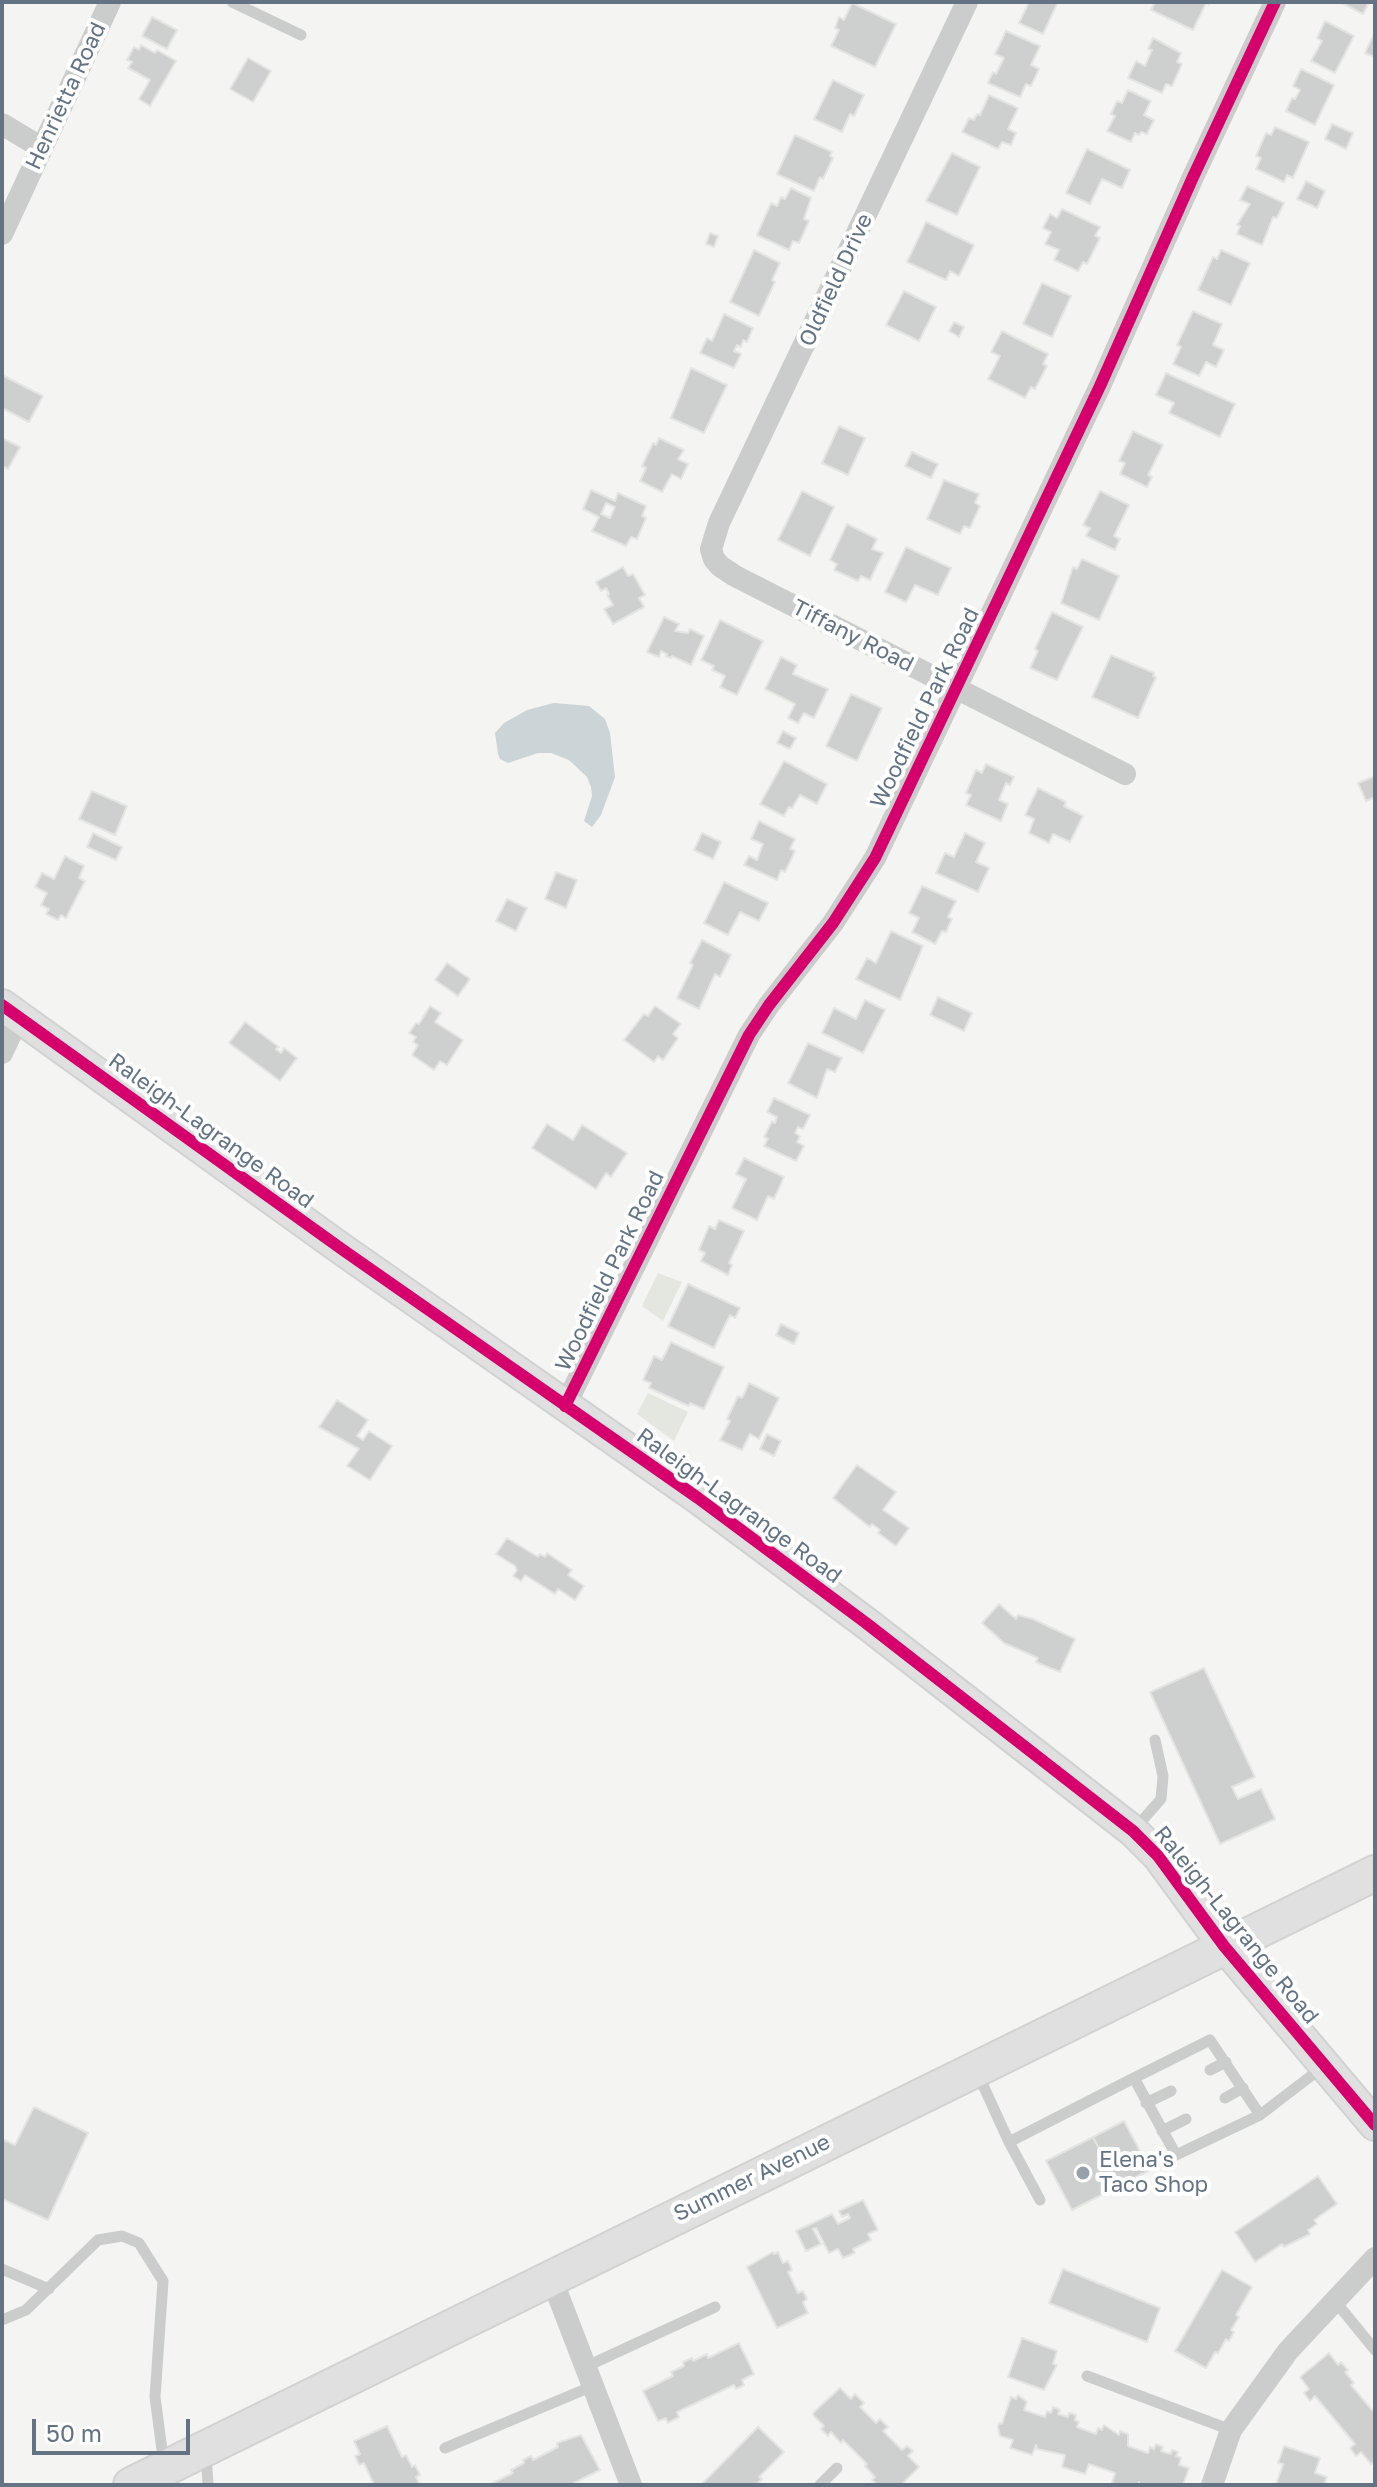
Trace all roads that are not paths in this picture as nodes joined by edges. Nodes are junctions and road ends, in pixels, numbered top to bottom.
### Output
1 (110, 2) edge
2 (232, 2) edge
3 (967, 2) edge
4 (1275, 2) edge
5 (301, 35) dead end
6 (2, 124) edge
7 (42, 148) junction
8 (2, 234) edge
9 (714, 559) joint
10 (957, 689) junction
11 (1125, 774) dead end
12 (10, 1011) edge
13 (2, 1053) edge
14 (565, 1406) junction
15 (1155, 1740) dead end
16 (1133, 1831) junction
17 (1375, 1873) edge
18 (1224, 1946) junction
19 (1226, 2062) junction
20 (1325, 2065) junction
21 (975, 2068) junction
22 (1210, 2070) dead end
23 (1134, 2078) junction
24 (1243, 2088) junction
25 (1171, 2091) dead end
26 (1225, 2098) dead end
27 (1146, 2103) junction
28 (1260, 2115) junction
29 (1186, 2119) dead end
30 (1375, 2125) edge
31 (1162, 2131) junction
32 (1009, 2142) junction
33 (1040, 2200) dead end
34 (1375, 2258) edge
35 (2, 2269) edge
36 (551, 2277) junction
37 (49, 2289) junction
38 (1335, 2301) junction
39 (715, 2307) dead end
40 (2, 2320) edge
41 (1375, 2350) edge
42 (589, 2376) junction
43 (1087, 2376) dead end
44 (1231, 2430) junction
45 (206, 2448) junction
46 (445, 2448) dead end
47 (165, 2468) junction
48 (837, 2468) dead end
49 (131, 2485) edge
50 (208, 2485) edge
51 (631, 2485) edge
52 (820, 2485) edge
53 (1212, 2485) edge

1 - 7 street, Henrietta Road
2 - 5 lane
3 - 9 street, Oldfield Drive
4 - 10 street, Woodfield Park Road
6 - 7 street
7 - 8 street, Henrietta Road
9 - 10 street, Tiffany Road
10 - 11 street, Tiffany Road
10 - 14 street, Woodfield Park Road
12 - 13 street
12 - 14 main road, Raleigh-Lagrange Road
14 - 16 main road, Raleigh-Lagrange Road
15 - 16 lane
16 - 18 main road, Raleigh-Lagrange Road
17 - 18 main road, Summer Avenue
18 - 20 main road, Raleigh-Lagrange Road
18 - 21 main road, Summer Avenue
19 - 22 lane
19 - 23 lane
19 - 24 lane
20 - 28 lane
20 - 30 main road, Raleigh-Lagrange Road
21 - 32 lane
21 - 36 main road, Summer Avenue
23 - 27 lane
23 - 32 lane
24 - 26 lane
24 - 28 lane
25 - 27 lane
27 - 31 lane
28 - 31 lane
29 - 31 lane
32 - 33 lane
34 - 38 street
35 - 37 lane
36 - 42 street
36 - 45 main road, Summer Avenue
37 - 40 lane
37 - 47 lane
38 - 41 lane
38 - 44 street
39 - 42 lane
42 - 46 lane
42 - 51 street
43 - 44 lane
44 - 53 street
45 - 47 main road, Summer Avenue
45 - 50 lane
47 - 49 main road, Summer Avenue
48 - 52 lane

